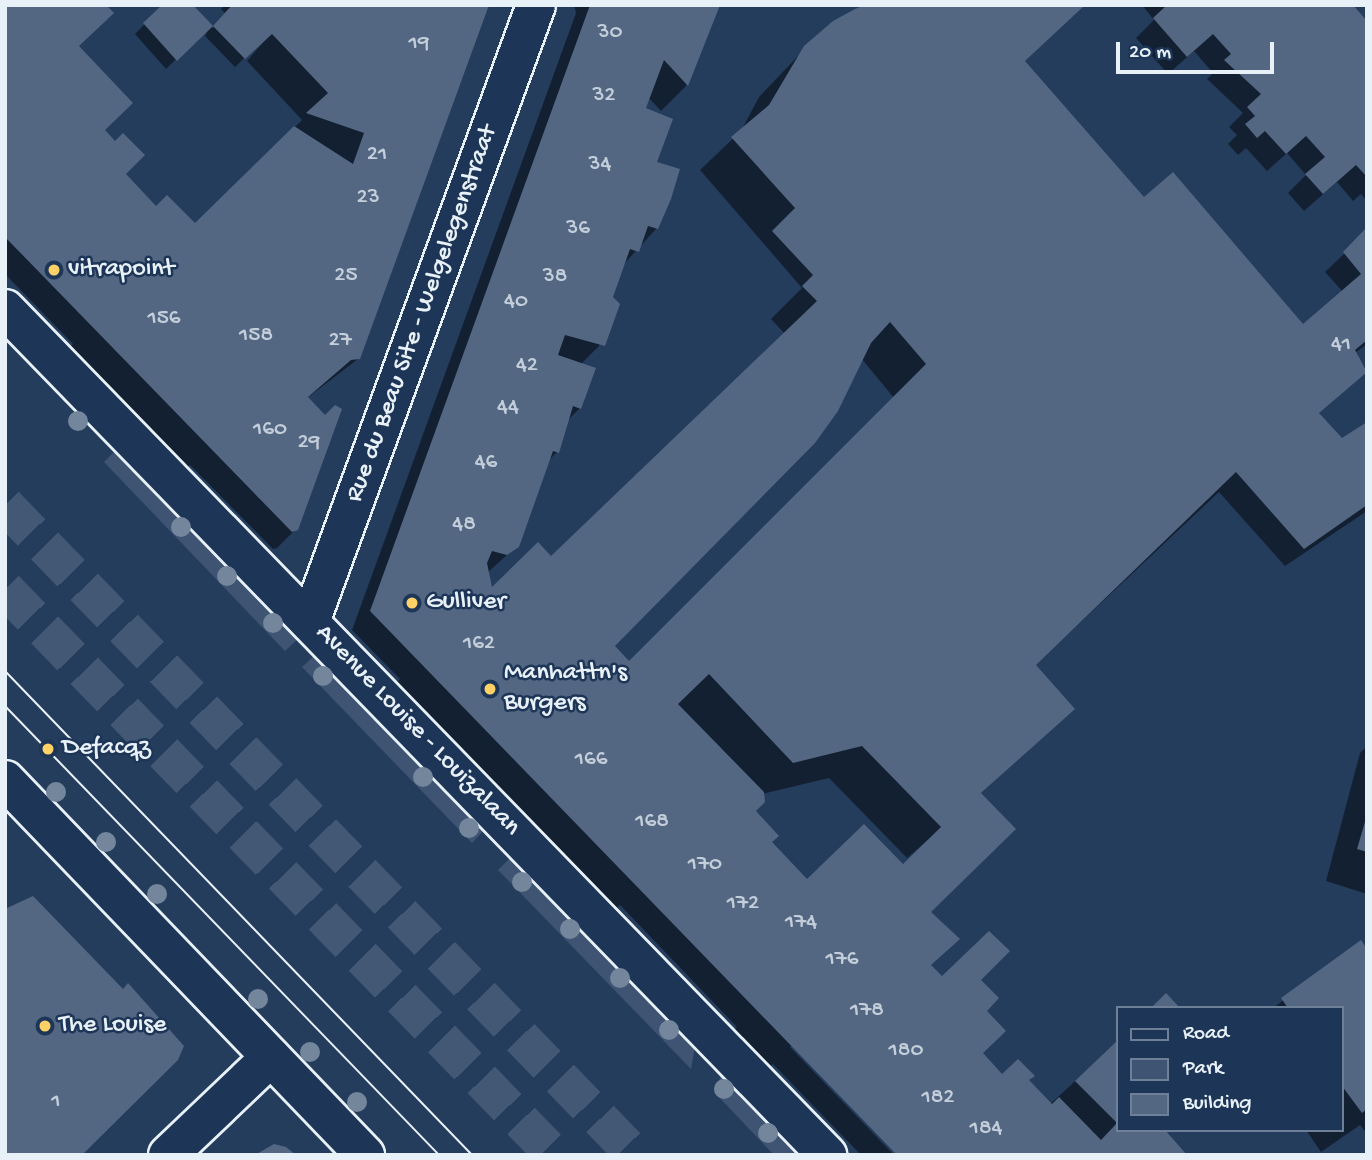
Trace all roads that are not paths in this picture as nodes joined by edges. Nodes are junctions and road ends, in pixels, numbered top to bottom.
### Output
1 (536, 5) edge
2 (5, 309) edge
3 (310, 622) junction
4 (5, 779) edge
5 (271, 1057) junction
6 (169, 1155) edge
7 (365, 1155) edge
8 (827, 1155) edge

1 - 3 street, Rue du Beau Site - Welgelegenstraat
2 - 3 street, Avenue Louise - Louizalaan
3 - 8 street, Avenue Louise - Louizalaan
4 - 5 street
5 - 6 street
5 - 7 street

